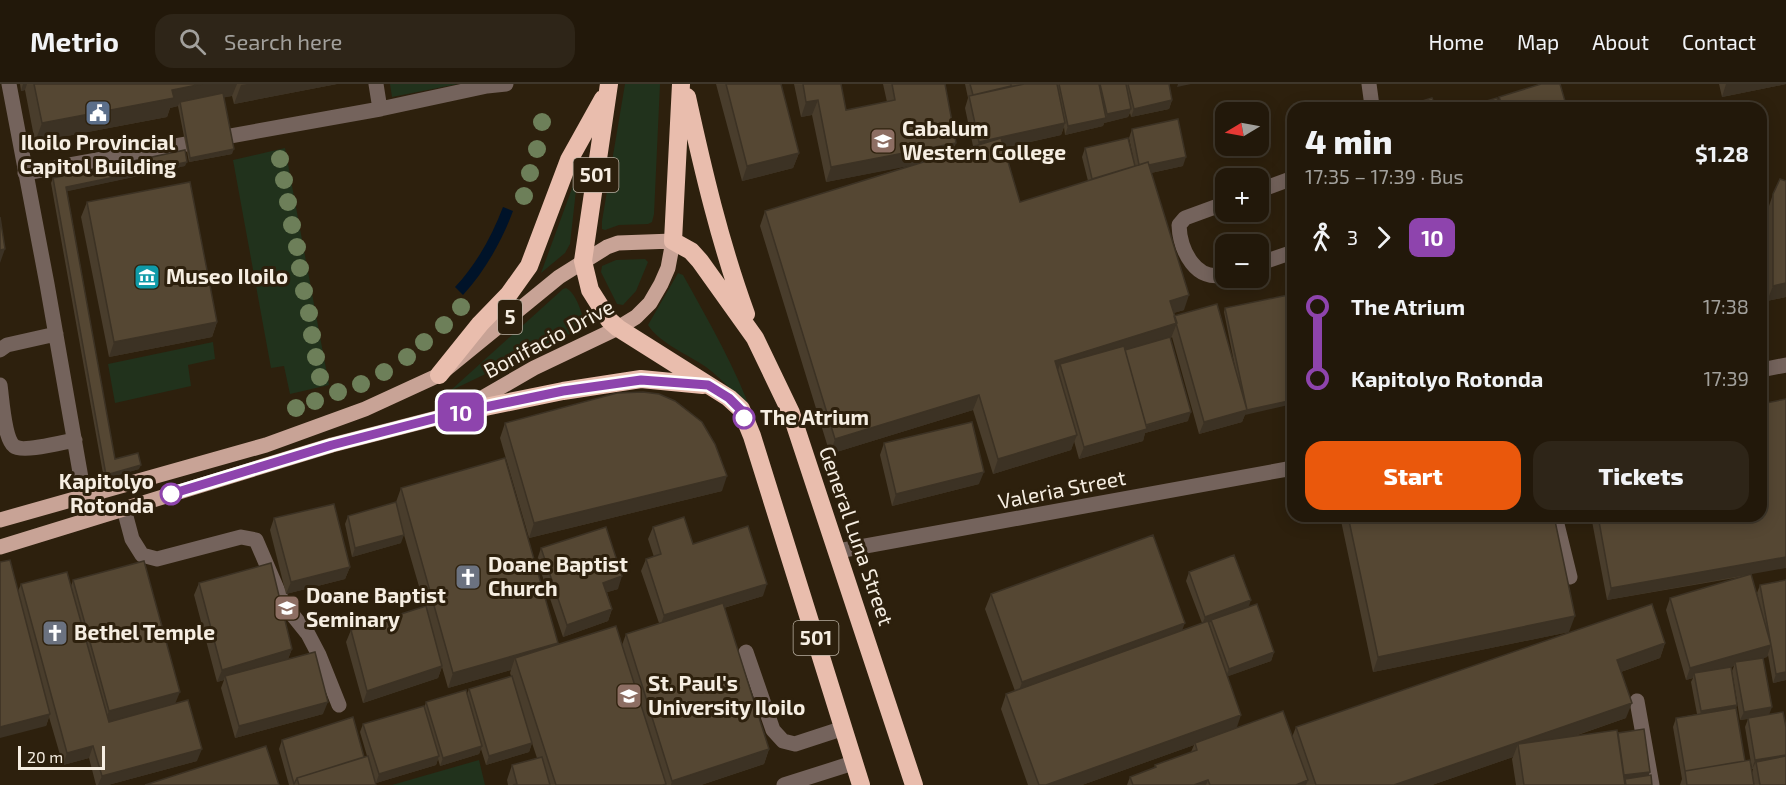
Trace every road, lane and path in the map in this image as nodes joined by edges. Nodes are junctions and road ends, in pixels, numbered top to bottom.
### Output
1 (9, 84) edge
2 (376, 84) edge
3 (506, 84) edge
4 (682, 84) edge
5 (1369, 84) edge
6 (608, 87) edge
7 (1371, 102) edge
8 (380, 109) junction
9 (25, 173) junction
10 (1287, 180) edge
11 (1269, 187) edge
12 (1215, 207) edge
13 (674, 241) junction
14 (1287, 254) edge
15 (1269, 260) edge
16 (583, 261) junction
17 (1215, 277) edge
18 (618, 328) junction
19 (56, 334) junction
20 (755, 338) junction
21 (0, 351) edge
22 (1786, 365) edge
23 (1767, 369) edge
24 (439, 375) junction
25 (0, 385) edge
26 (708, 385) junction
27 (456, 413) junction
28 (75, 440) junction
29 (1287, 469) edge
30 (84, 495) junction
31 (124, 509) junction
32 (0, 520) edge
33 (1556, 522) edge
34 (0, 547) edge
35 (838, 551) junction
36 (1570, 577) dead end
37 (746, 652) dead end
38 (1637, 701) dead end
39 (339, 705) dead end
40 (844, 728) junction
41 (853, 763) junction
42 (784, 785) edge
43 (861, 785) edge
44 (914, 785) edge
45 (1652, 785) edge

1 - 9 street
2 - 8 street
3 - 8 street
4 - 13 highway
4 - 20 highway
5 - 7 street
6 - 16 highway, 501
6 - 24 highway
8 - 9 street
9 - 19 street
10 - 11 street
12 - 17 street
13 - 16 main road, Bonifacio Drive / 5
13 - 18 main road, Bonifacio Drive
13 - 20 highway, General Luna Street / 501
14 - 15 street
16 - 18 highway, 501
16 - 24 main road, Bonifacio Drive / 5
18 - 26 highway, 501
18 - 27 main road, Bonifacio Drive
19 - 21 street
19 - 28 street
20 - 35 highway, General Luna Street / 501
22 - 23 street
24 - 30 main road, Bonifacio Drive / 5
25 - 28 street
26 - 27 highway
26 - 40 highway, 501
27 - 31 main road, Bonifacio Drive
28 - 30 street
29 - 35 street, Valeria Street
30 - 32 main road, Bonifacio Drive / 5
31 - 34 main road, Bonifacio Drive
31 - 39 street
33 - 36 street
35 - 44 highway, General Luna Street / 501
37 - 40 street
38 - 45 street
40 - 41 highway, 501
41 - 42 street
41 - 43 highway, 501

